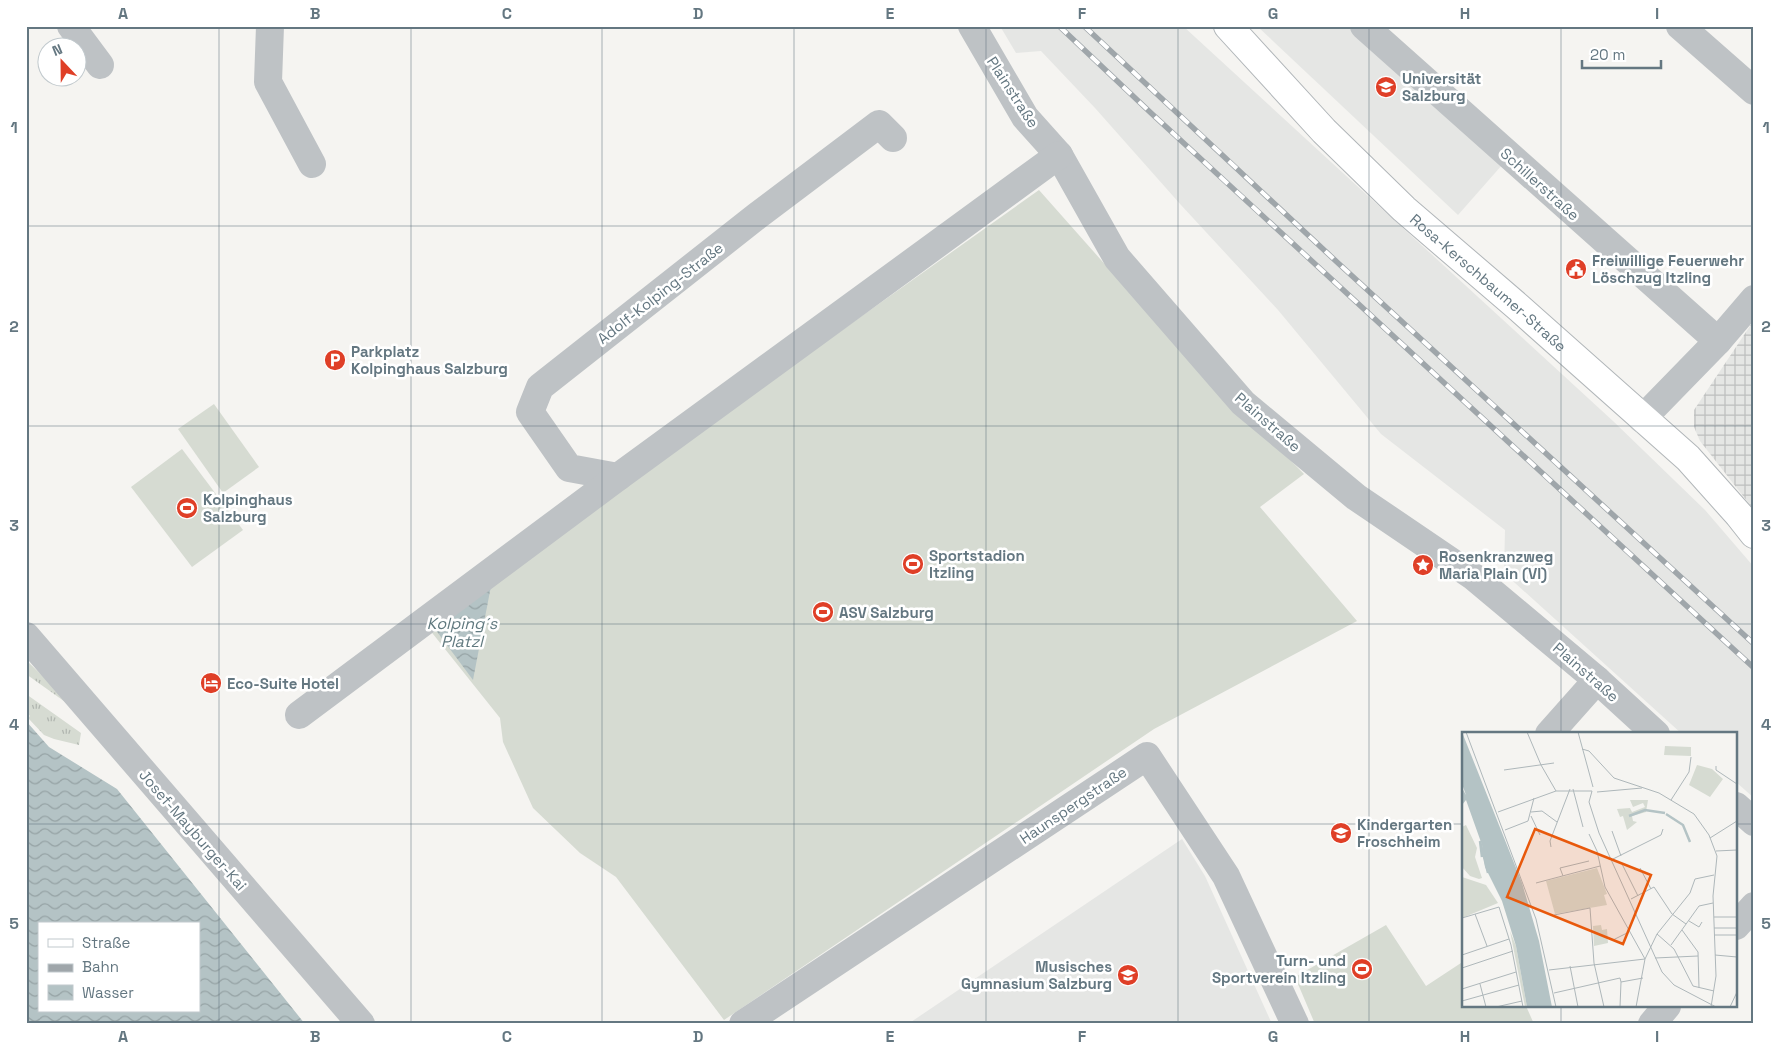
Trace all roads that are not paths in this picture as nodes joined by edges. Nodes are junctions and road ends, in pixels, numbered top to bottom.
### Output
1 (71, 26) edge
2 (270, 26) edge
3 (972, 26) edge
4 (1228, 26) edge
5 (1364, 26) edge
6 (1680, 26) edge
7 (100, 65) dead end
8 (1754, 90) edge
9 (893, 138) dead end
10 (1059, 155) junction
11 (312, 164) dead end
12 (1754, 299) edge
13 (1718, 341) junction
14 (1642, 419) junction
15 (618, 477) junction
16 (1754, 534) edge
17 (26, 636) edge
18 (1597, 680) junction
19 (299, 714) dead end
20 (1551, 732) edge
21 (1654, 732) edge
22 (1738, 808) edge
23 (1754, 822) edge
24 (1754, 906) edge
25 (1738, 924) edge
26 (1665, 1008) edge
27 (361, 1024) edge
28 (743, 1024) edge
29 (1294, 1024) edge
30 (1652, 1024) edge

1 - 7 street
2 - 11 street
3 - 10 street, Plainstraße
4 - 14 main road, Rosa-Kerschbaumer-Straße
5 - 13 street, Schillerstraße
6 - 8 street
9 - 15 street, Adolf-Kolping-Straße
10 - 15 street
10 - 18 street, Plainstraße
12 - 13 street
13 - 14 street
14 - 16 main road, Rosa-Kerschbaumer-Straße
15 - 19 street
17 - 27 street, Josef-Mayburger-Kai
18 - 20 street
18 - 21 street, Plainstraße
22 - 23 street
24 - 25 street
26 - 30 street
28 - 29 street, Haunspergstraße

